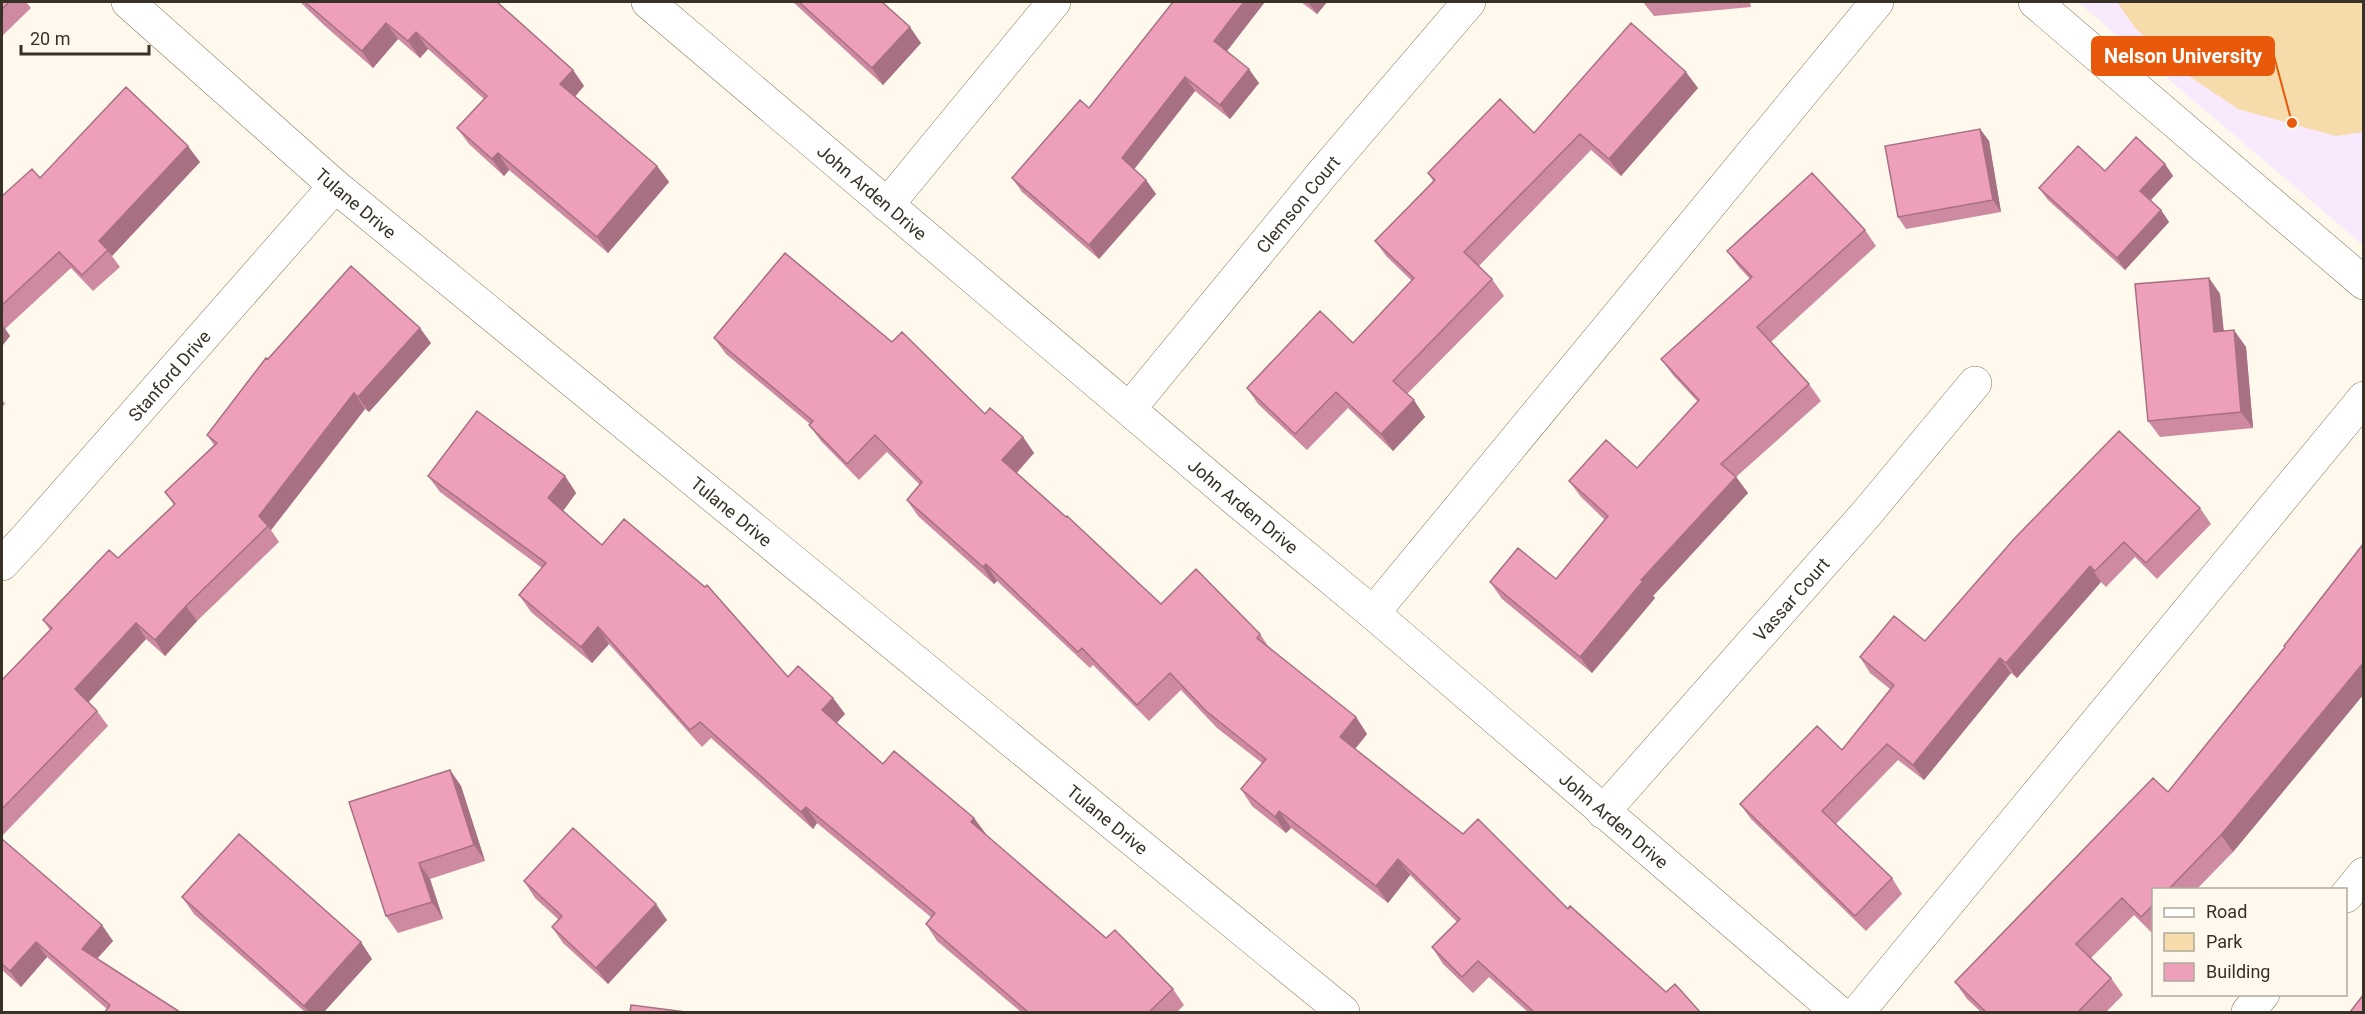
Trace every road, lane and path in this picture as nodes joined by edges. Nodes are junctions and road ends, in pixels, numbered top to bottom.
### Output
1 (128, 2) edge
2 (649, 2) edge
3 (1054, 2) edge
4 (1469, 2) edge
5 (1877, 2) edge
6 (2035, 2) edge
7 (335, 186) junction
8 (887, 205) junction
9 (2364, 283) edge
10 (1975, 383) dead end
11 (2364, 398) edge
12 (1130, 408) junction
13 (2, 564) edge
14 (1373, 613) junction
15 (1603, 812) junction
16 (2364, 874) edge
17 (2347, 895) edge
18 (2261, 996) edge
19 (1324, 1007) edge
20 (1838, 1012) edge
21 (1858, 1012) edge
22 (2248, 1012) edge

1 - 7 street, Tulane Drive
2 - 8 street, John Arden Drive
3 - 8 street
4 - 12 street, Clemson Court
5 - 14 street
6 - 9 street
7 - 13 street, Stanford Drive
7 - 19 street, Tulane Drive
8 - 12 street, John Arden Drive
10 - 15 street, Vassar Court
11 - 21 street
12 - 14 street, John Arden Drive
14 - 15 street, John Arden Drive
15 - 20 street, John Arden Drive
16 - 17 street
18 - 22 street

